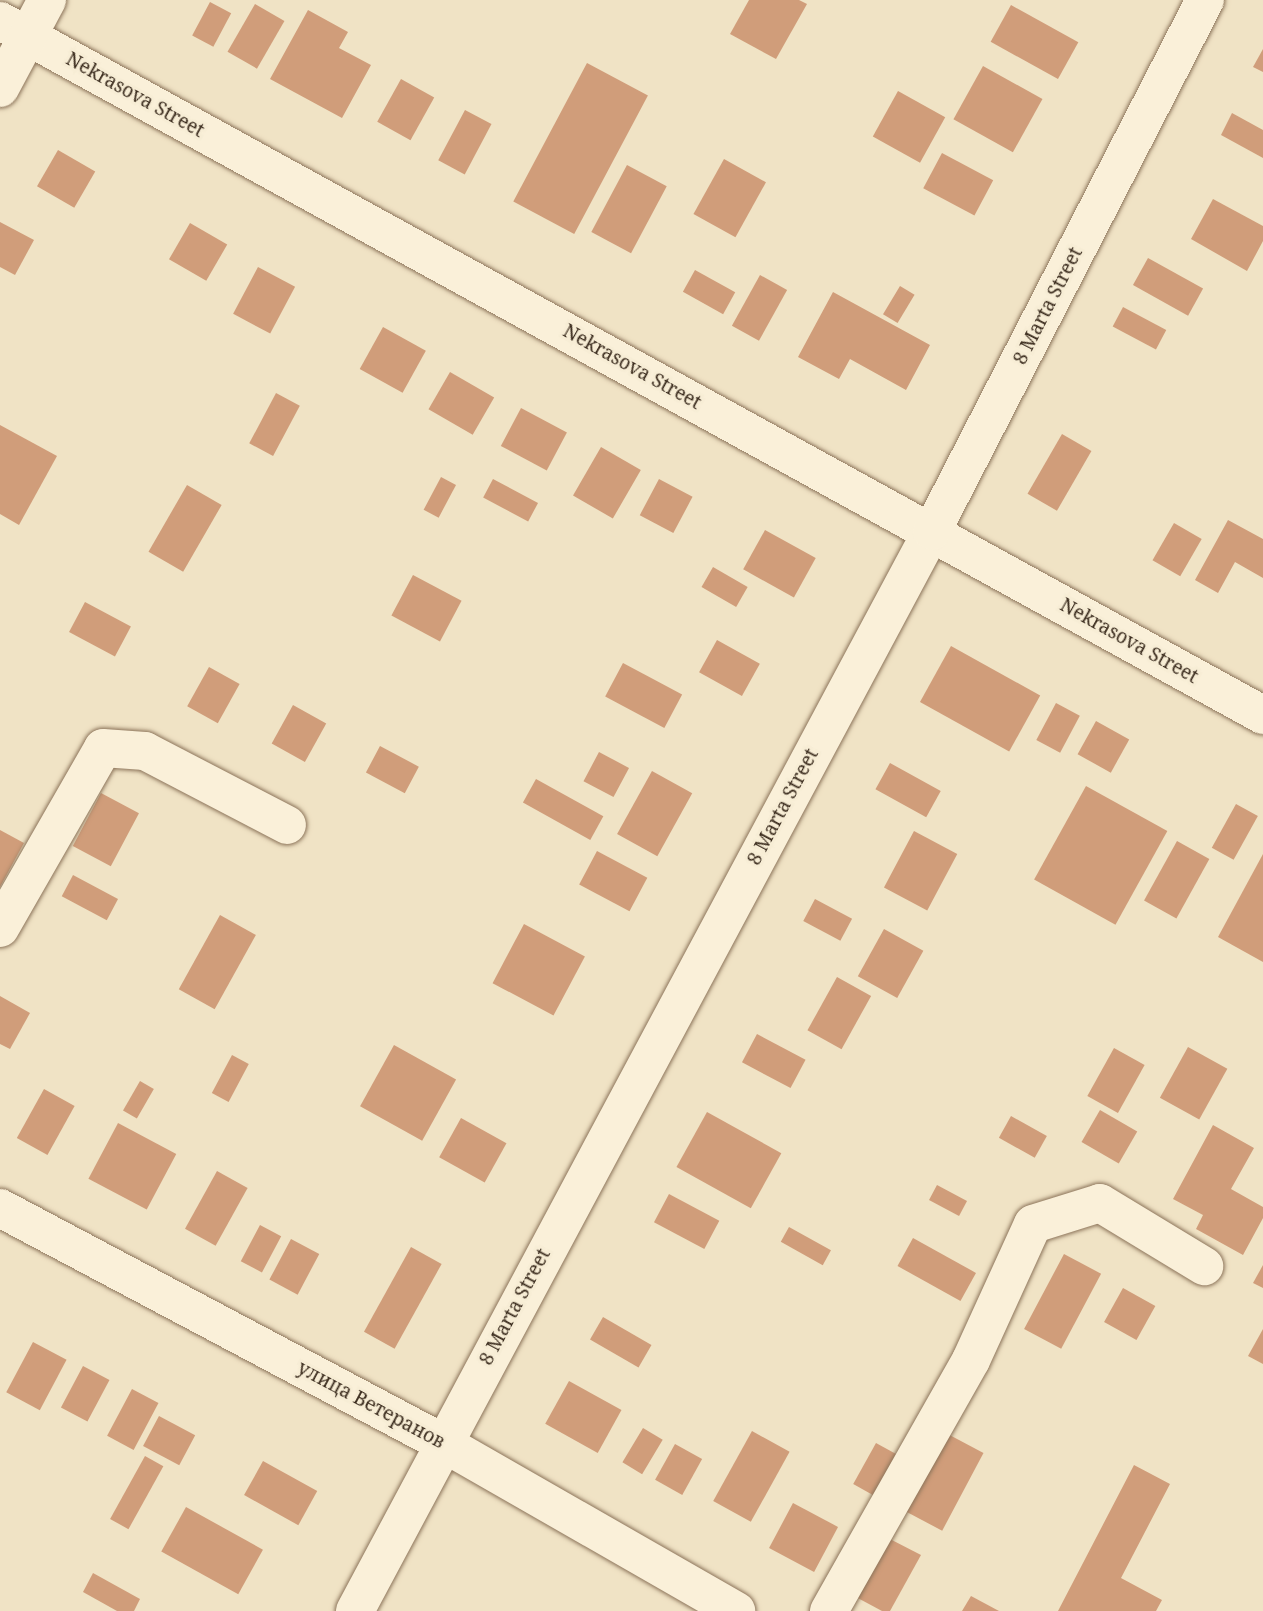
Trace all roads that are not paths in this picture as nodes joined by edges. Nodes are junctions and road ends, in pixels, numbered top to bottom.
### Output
1 (47, 0) edge
2 (1205, 0) edge
3 (14, 29) edge
4 (0, 88) edge
5 (932, 531) junction
6 (1263, 715) edge
7 (287, 825) dead end
8 (0, 928) edge
9 (0, 1208) edge
10 (1203, 1266) dead end
11 (443, 1443) junction
12 (355, 1611) edge
13 (736, 1611) edge
14 (829, 1611) edge

1 - 3 street
2 - 5 street, 8 Marta Street
3 - 4 street
3 - 5 street, Nekrasova Street
5 - 6 street, Nekrasova Street
5 - 11 street, 8 Marta Street
7 - 8 street
9 - 11 street, улица Ветеранов
10 - 14 street
11 - 12 street, 8 Marta Street
11 - 13 street, улица Ветеранов

